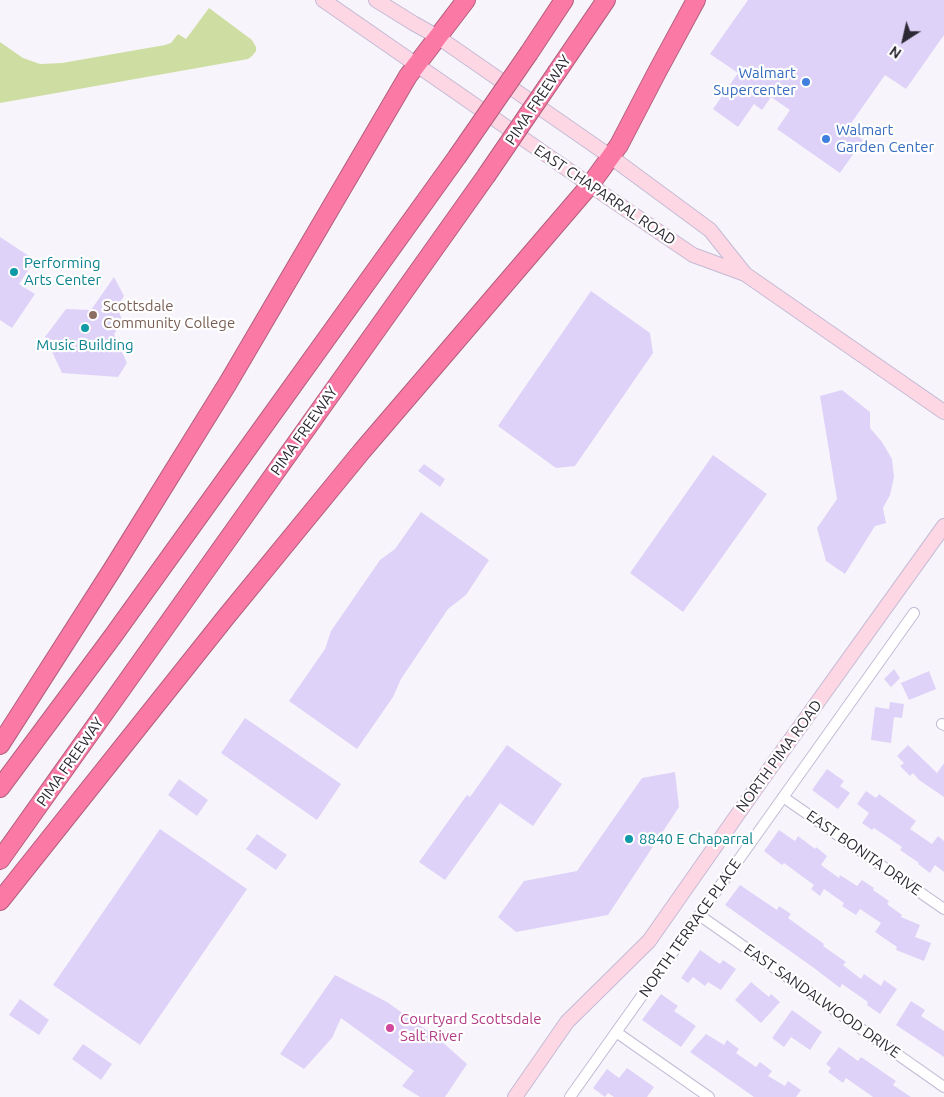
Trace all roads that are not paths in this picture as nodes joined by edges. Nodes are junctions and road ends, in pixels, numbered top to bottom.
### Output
1 (323, 0) edge
2 (376, 0) edge
3 (466, 0) edge
4 (564, 0) edge
5 (606, 0) edge
6 (696, 0) edge
7 (438, 38) junction
8 (417, 65) junction
9 (611, 157) junction
10 (590, 185) junction
11 (745, 274) junction
12 (944, 412) edge
13 (944, 526) edge
14 (914, 613) dead end
15 (0, 745) edge
16 (0, 788) edge
17 (783, 797) junction
18 (0, 860) edge
19 (0, 901) edge
20 (944, 909) edge
21 (699, 916) junction
22 (616, 1032) junction
23 (944, 1087) edge
24 (516, 1097) edge
25 (570, 1097) edge
26 (709, 1097) edge

1 - 8 main road, EAST CHAPARRAL ROAD
2 - 7 main road, EAST CHAPARRAL ROAD
3 - 7 highway
4 - 16 highway, bridge
5 - 18 highway, PIMA FREEWAY, bridge
6 - 9 highway
7 - 8 highway
7 - 9 main road, EAST CHAPARRAL ROAD
8 - 10 main road, EAST CHAPARRAL ROAD
8 - 15 highway
9 - 10 highway
9 - 11 main road, EAST CHAPARRAL ROAD
10 - 11 main road, EAST CHAPARRAL ROAD
10 - 19 highway
11 - 12 main road, EAST CHAPARRAL ROAD
13 - 24 main road, NORTH PIMA ROAD
14 - 17 street, NORTH TERRACE PLACE
17 - 20 street, EAST BONITA DRIVE
17 - 21 street, NORTH TERRACE PLACE
21 - 22 street, NORTH TERRACE PLACE
21 - 23 street, EAST SANDALWOOD DRIVE
22 - 25 street, NORTH TERRACE PLACE
22 - 26 street

